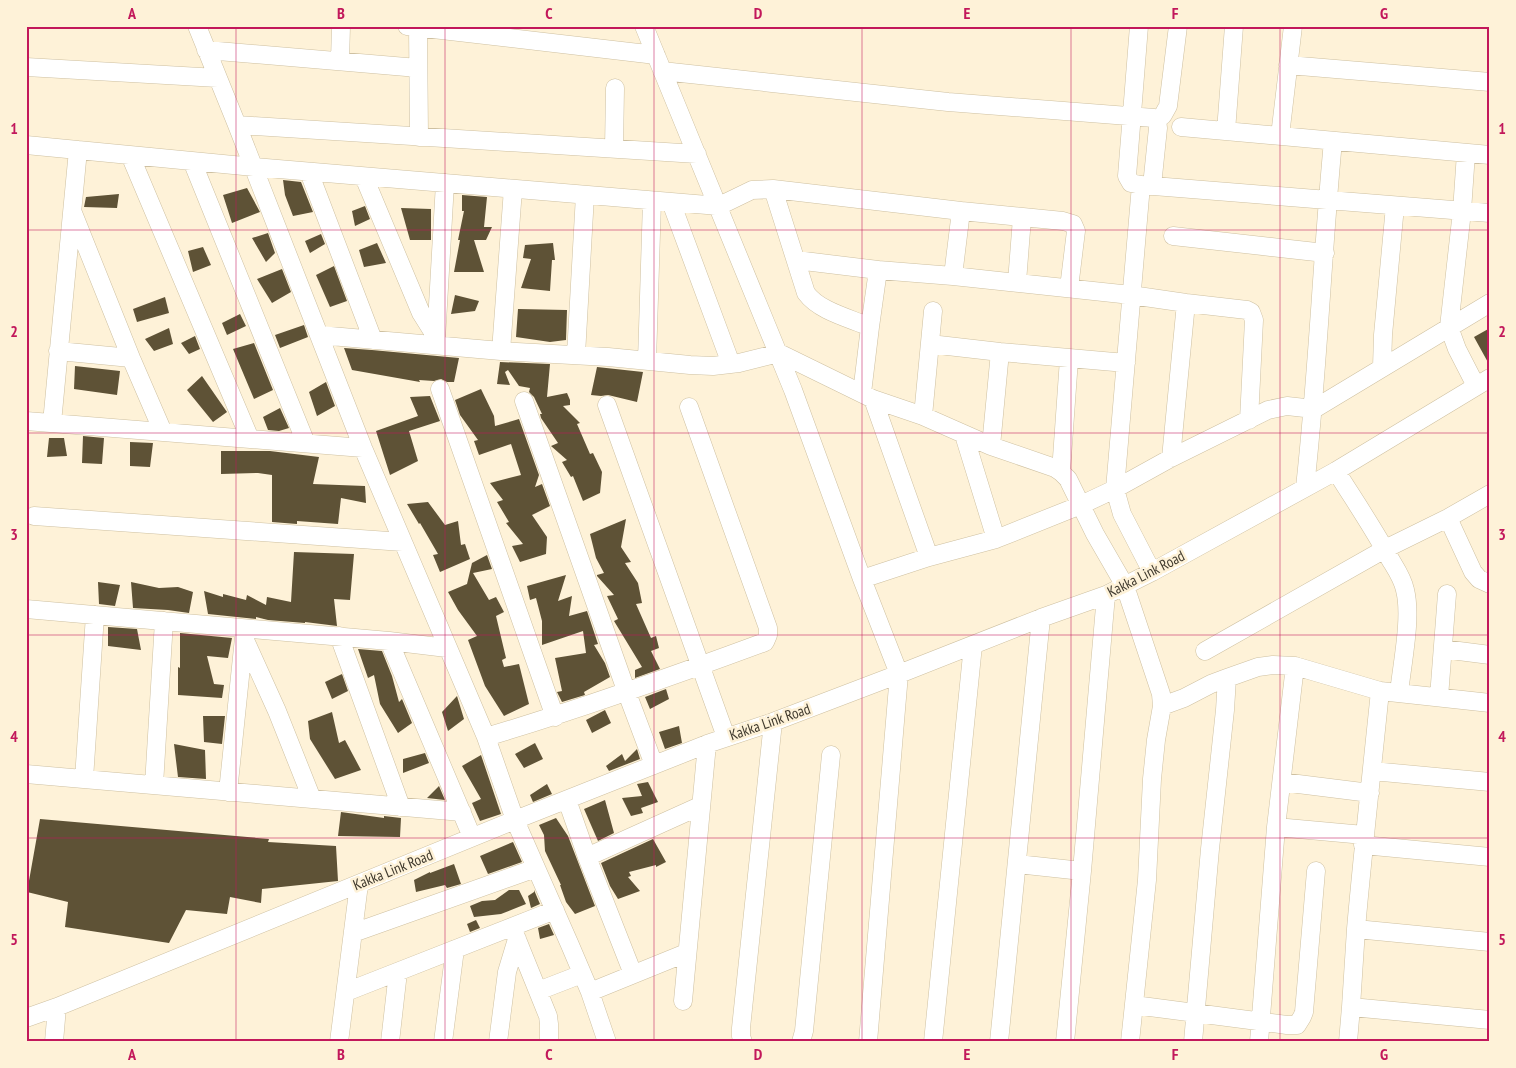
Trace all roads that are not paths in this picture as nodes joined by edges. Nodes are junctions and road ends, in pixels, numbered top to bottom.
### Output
1 (197, 26) edge
2 (341, 26) edge
3 (644, 26) edge
4 (1140, 26) edge
5 (1178, 26) edge
6 (1234, 26) edge
7 (1293, 26) edge
8 (415, 27) edge
9 (206, 50) junction
10 (340, 61) junction
11 (659, 63) junction
12 (1288, 65) junction
13 (26, 67) edge
14 (418, 68) junction
15 (218, 78) junction
16 (1490, 82) edge
17 (615, 88) dead end
18 (1131, 116) junction
19 (1157, 120) junction
20 (238, 125) junction
21 (1182, 127) dead end
22 (1226, 131) junction
23 (1280, 136) junction
24 (419, 137) junction
25 (1332, 141) junction
26 (26, 144) edge
27 (614, 149) junction
28 (78, 150) junction
29 (1466, 153) junction
30 (697, 154) junction
31 (130, 155) junction
32 (1490, 155) edge
33 (192, 161) junction
34 (254, 167) junction
35 (309, 172) junction
36 (364, 177) junction
37 (445, 183) junction
38 (1147, 185) junction
39 (513, 189) junction
40 (773, 189) junction
41 (585, 195) junction
42 (1327, 200) junction
43 (652, 201) junction
44 (671, 202) junction
45 (719, 206) junction
46 (1395, 206) junction
47 (71, 210) junction
48 (961, 211) junction
49 (1462, 211) junction
50 (1490, 213) edge
51 (1022, 218) junction
52 (1173, 236) dead end
53 (1325, 253) junction
54 (796, 260) junction
55 (878, 270) junction
56 (953, 276) junction
57 (1017, 282) junction
58 (1069, 288) junction
59 (1131, 295) junction
60 (1490, 302) edge
61 (1186, 303) junction
62 (933, 311) dead end
63 (870, 327) junction
64 (1450, 327) junction
65 (319, 335) junction
66 (373, 340) junction
67 (435, 341) junction
68 (930, 344) junction
69 (58, 351) junction
70 (501, 351) junction
71 (1000, 352) junction
72 (779, 353) junction
73 (576, 355) junction
74 (131, 358) junction
75 (1069, 359) junction
76 (647, 361) junction
77 (1126, 363) junction
78 (731, 364) junction
79 (1382, 368) junction
80 (1483, 382) edge
81 (440, 389) dead end
82 (868, 396) junction
83 (524, 401) dead end
84 (607, 405) dead end
85 (689, 407) dead end
86 (1314, 409) junction
87 (923, 416) junction
88 (1249, 420) junction
89 (26, 422) edge
90 (52, 424) junction
91 (163, 432) junction
92 (964, 435) junction
93 (250, 439) junction
94 (306, 443) junction
95 (991, 446) junction
96 (363, 448) junction
97 (1171, 458) junction
98 (1336, 471) junction
99 (1061, 472) junction
100 (1306, 487) junction
101 (1115, 489) junction
102 (1490, 494) edge
103 (1081, 505) junction
104 (34, 516) dead end
105 (1448, 518) junction
106 (996, 539) junction
107 (403, 542) junction
108 (1385, 549) junction
109 (928, 557) junction
110 (1152, 572) junction
111 (862, 578) junction
112 (1490, 584) edge
113 (1125, 586) junction
114 (1447, 594) dead end
115 (1106, 595) junction
116 (26, 609) edge
117 (95, 615) junction
118 (1041, 618) junction
119 (164, 621) junction
120 (244, 633) junction
121 (339, 636) junction
122 (389, 641) junction
123 (973, 645) junction
124 (448, 648) junction
125 (1443, 649) junction
126 (1205, 651) dead end
127 (1490, 655) edge
128 (700, 666) junction
129 (1295, 666) junction
130 (899, 674) junction
131 (1227, 678) junction
132 (1380, 691) junction
133 (626, 693) junction
134 (1399, 693) junction
135 (1440, 697) junction
136 (1490, 703) edge
137 (1162, 706) junction
138 (555, 717) junction
139 (773, 722) junction
140 (486, 737) junction
141 (726, 737) junction
142 (707, 744) junction
143 (831, 755) dead end
144 (654, 765) junction
145 (1372, 771) junction
146 (26, 774) edge
147 (84, 779) junction
148 (1282, 782) junction
149 (1490, 782) edge
150 (154, 785) junction
151 (228, 792) junction
152 (1370, 793) junction
153 (312, 799) junction
154 (567, 800) junction
155 (700, 806) junction
156 (401, 807) junction
157 (462, 812) junction
158 (515, 820) junction
159 (1276, 827) junction
160 (472, 838) junction
161 (1364, 840) junction
162 (587, 857) junction
163 (1490, 857) edge
164 (1016, 864) junction
165 (536, 868) junction
166 (1082, 871) junction
167 (1316, 871) dead end
168 (359, 884) junction
169 (555, 910) junction
170 (1356, 929) junction
171 (514, 933) junction
172 (353, 934) junction
173 (1490, 942) edge
174 (454, 950) junction
175 (686, 953) junction
176 (398, 972) junction
177 (582, 974) junction
178 (633, 974) junction
179 (538, 991) junction
180 (346, 992) junction
181 (590, 992) junction
182 (683, 1001) dead end
183 (1134, 1005) junction
184 (57, 1007) junction
185 (1351, 1007) junction
186 (1196, 1013) junction
187 (26, 1018) edge
188 (1490, 1020) edge
189 (1261, 1021) junction
190 (1290, 1033) edge
191 (54, 1042) edge
192 (340, 1042) edge
193 (390, 1042) edge
194 (443, 1042) edge
195 (498, 1042) edge
196 (549, 1042) edge
197 (608, 1042) edge
198 (743, 1042) edge
199 (800, 1042) edge
200 (868, 1042) edge
201 (934, 1042) edge
202 (999, 1042) edge
203 (1065, 1042) edge
204 (1130, 1042) edge
205 (1193, 1042) edge
206 (1259, 1042) edge
207 (1348, 1042) edge

1 - 9 street
2 - 10 street
3 - 11 street
4 - 18 street
5 - 19 street
6 - 22 street
7 - 12 street
8 - 11 street
8 - 14 street
9 - 10 street
9 - 15 street
10 - 14 street
11 - 18 street
11 - 30 street
12 - 16 street
12 - 23 street
13 - 15 street
14 - 24 street
15 - 20 street
17 - 27 street
18 - 19 street
18 - 38 street
19 - 38 street
20 - 24 street
20 - 34 street
21 - 22 street
22 - 23 street
23 - 25 street
24 - 27 street
25 - 29 street
25 - 42 street
26 - 28 street
27 - 30 street
28 - 31 street
28 - 47 street
29 - 32 street
29 - 49 street
30 - 45 street
31 - 33 street
31 - 93 street
33 - 34 street
33 - 94 street
34 - 35 street
34 - 65 street
35 - 36 street
35 - 66 street
36 - 37 street
36 - 67 street
37 - 39 street
37 - 67 street
38 - 42 street
38 - 59 street
39 - 41 street
39 - 70 street
40 - 45 street
40 - 48 street
40 - 54 street
41 - 43 street
41 - 73 street
42 - 46 street
42 - 53 street
43 - 44 street
43 - 76 street
44 - 45 street
44 - 78 street
45 - 72 street
46 - 49 street
46 - 79 street
47 - 69 street
47 - 74 street
48 - 51 street
48 - 56 street
49 - 50 street
49 - 64 street
51 - 57 street
51 - 58 street
52 - 53 street
53 - 86 street
54 - 55 street
54 - 63 street
55 - 56 street
55 - 63 street
56 - 57 street
57 - 58 street
58 - 59 street
59 - 61 street
59 - 77 street
60 - 64 street
61 - 88 street
61 - 97 street
62 - 68 street
63 - 82 street
64 - 79 street
64 - 80 street
65 - 66 street
65 - 96 street
66 - 67 street
67 - 70 street
68 - 71 street
68 - 87 street
69 - 74 street
69 - 90 street
70 - 73 street
71 - 75 street
71 - 95 street
72 - 78 street
72 - 82 street
72 - 111 street
73 - 76 street
74 - 91 street
75 - 77 street
75 - 99 street
76 - 78 street
77 - 101 street
79 - 86 street
80 - 98 street, Kakka Link Road
81 - 138 street
82 - 87 street
82 - 109 street
83 - 133 street
84 - 128 street
85 - 128 street
86 - 88 street
86 - 100 street
87 - 92 street
88 - 97 street
89 - 90 street
90 - 91 street
91 - 93 street
92 - 95 street
92 - 106 street
93 - 94 street
94 - 96 street
95 - 99 street
96 - 107 street
97 - 101 street
98 - 100 street, Kakka Link Road
98 - 108 street
99 - 103 street
100 - 110 street, Kakka Link Road
101 - 103 street
101 - 110 street
102 - 105 street
103 - 106 street
103 - 113 street
104 - 107 street
105 - 108 street
105 - 112 street
106 - 109 street
107 - 124 street
108 - 126 street
108 - 134 street
109 - 111 street
110 - 113 street, Kakka Link Road
111 - 130 street
113 - 115 street, Kakka Link Road
113 - 137 street
114 - 125 street
115 - 118 street, Kakka Link Road
115 - 166 street
116 - 117 street
117 - 119 street
117 - 147 street
118 - 123 street, Kakka Link Road
118 - 164 street
119 - 120 street
119 - 150 street
120 - 121 street
120 - 151 street
120 - 153 street
121 - 122 street
121 - 156 street
122 - 124 street
122 - 157 street
123 - 130 street, Kakka Link Road
123 - 201 street
124 - 140 street
125 - 127 street
125 - 135 street
128 - 133 street
128 - 141 street
129 - 131 street
129 - 132 street
129 - 148 street
130 - 139 street, Kakka Link Road
130 - 200 street
131 - 137 street
131 - 186 street
132 - 134 street
132 - 145 street
133 - 138 street
133 - 144 street
134 - 135 street
135 - 136 street
137 - 183 street
138 - 140 street
139 - 141 street, Kakka Link Road
139 - 198 street
140 - 158 street
141 - 142 street, Kakka Link Road
142 - 144 street, Kakka Link Road
142 - 155 street
143 - 199 street
144 - 154 street, Kakka Link Road
145 - 149 street
145 - 152 street
146 - 147 street
147 - 150 street
148 - 152 street
148 - 159 street
150 - 151 street
151 - 153 street
152 - 161 street
153 - 156 street
154 - 158 street, Kakka Link Road
154 - 162 street
155 - 162 street
155 - 175 street
156 - 157 street
157 - 160 street
158 - 160 street, Kakka Link Road
158 - 165 street
159 - 161 street
159 - 189 street
160 - 168 street, Kakka Link Road
161 - 163 street
161 - 170 street
162 - 178 street
164 - 166 street
164 - 202 street
165 - 169 street
165 - 172 street
166 - 203 street
167 - 190 street
168 - 172 street
168 - 184 street, Kakka Link Road
169 - 171 street
169 - 177 street
170 - 173 street
170 - 185 street
171 - 174 street
171 - 179 street
171 - 195 street
172 - 180 street
174 - 176 street
174 - 194 street
175 - 178 street
175 - 182 street
176 - 180 street
176 - 193 street
177 - 179 street
177 - 181 street
178 - 181 street
179 - 196 street
180 - 192 street
181 - 197 street
183 - 186 street
183 - 204 street
184 - 187 street, Kakka Link Road
184 - 191 street
185 - 188 street
185 - 207 street
186 - 189 street
186 - 205 street
189 - 190 street
189 - 206 street

